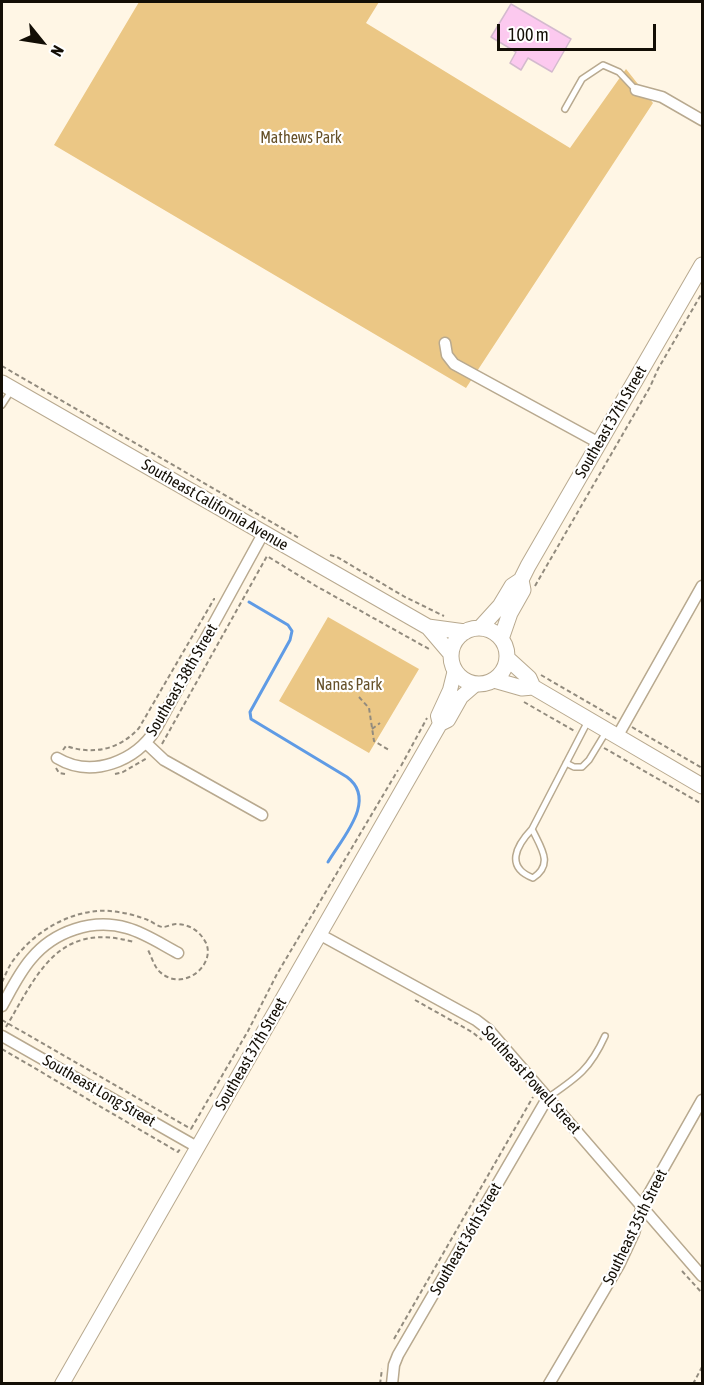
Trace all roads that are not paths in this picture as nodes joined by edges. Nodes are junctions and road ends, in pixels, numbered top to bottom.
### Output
1 (636, 90) joint
2 (565, 109) dead end
3 (702, 120) edge
4 (702, 265) edge
5 (445, 343) dead end
6 (7, 386) edge
7 (2, 405) edge
8 (599, 443) junction
9 (264, 532) junction
10 (527, 585) junction
11 (702, 586) edge
12 (428, 627) junction
13 (472, 630) junction
14 (501, 639) junction
15 (451, 654) junction
16 (507, 658) junction
17 (454, 669) junction
18 (534, 679) junction
19 (494, 680) junction
20 (476, 684) junction
21 (588, 720) junction
22 (440, 724) junction
23 (616, 730) junction
24 (146, 743) junction
25 (57, 758) road end
26 (566, 763) junction
27 (702, 786) edge
28 (262, 815) dead end
29 (532, 829) junction
30 (317, 938) junction
31 (178, 952) dead end
32 (2, 1006) edge
33 (2, 1036) edge
34 (604, 1036) dead end
35 (548, 1097) junction
36 (702, 1101) edge
37 (191, 1143) junction
38 (642, 1206) junction
39 (702, 1276) edge
40 (62, 1383) edge
41 (392, 1383) edge
42 (549, 1383) edge

1 - 2 lane
1 - 3 street
4 - 8 main road, Southeast 37th Street
5 - 8 street
6 - 7 lane
6 - 9 main road, Southeast California Avenue
8 - 10 main road, Southeast 37th Street
9 - 12 main road, Southeast California Avenue
9 - 24 street, Southeast 38th Street
10 - 13 main road, Southeast 37th Street
10 - 14 main road, Southeast 37th Street
11 - 23 street
12 - 13 main road, Southeast California Avenue
12 - 15 main road, Southeast California Avenue
13 - 14 main road
13 - 15 main road
14 - 16 main road
15 - 17 main road
16 - 18 main road
16 - 19 main road
17 - 20 main road
17 - 22 street, Southeast 37th Street
18 - 19 main road
18 - 21 main road
19 - 20 main road
20 - 22 street, Southeast 37th Street
21 - 23 main road
21 - 26 lane
22 - 30 street, Southeast 37th Street
23 - 26 lane
23 - 27 main road
24 - 25 street, Southeast 38th Street
24 - 28 street
26 - 29 lane
29 - 29 lane
30 - 35 street, Southeast Powell Street
30 - 37 street, Southeast 37th Street
31 - 32 street
33 - 37 street, Southeast Long Street
34 - 35 lane
35 - 38 street, Southeast Powell Street
35 - 41 street, Southeast 36th Street
36 - 38 street, Southeast 35th Street
37 - 40 street, Southeast 37th Street
38 - 39 street, Southeast Powell Street
38 - 42 street, Southeast 35th Street

